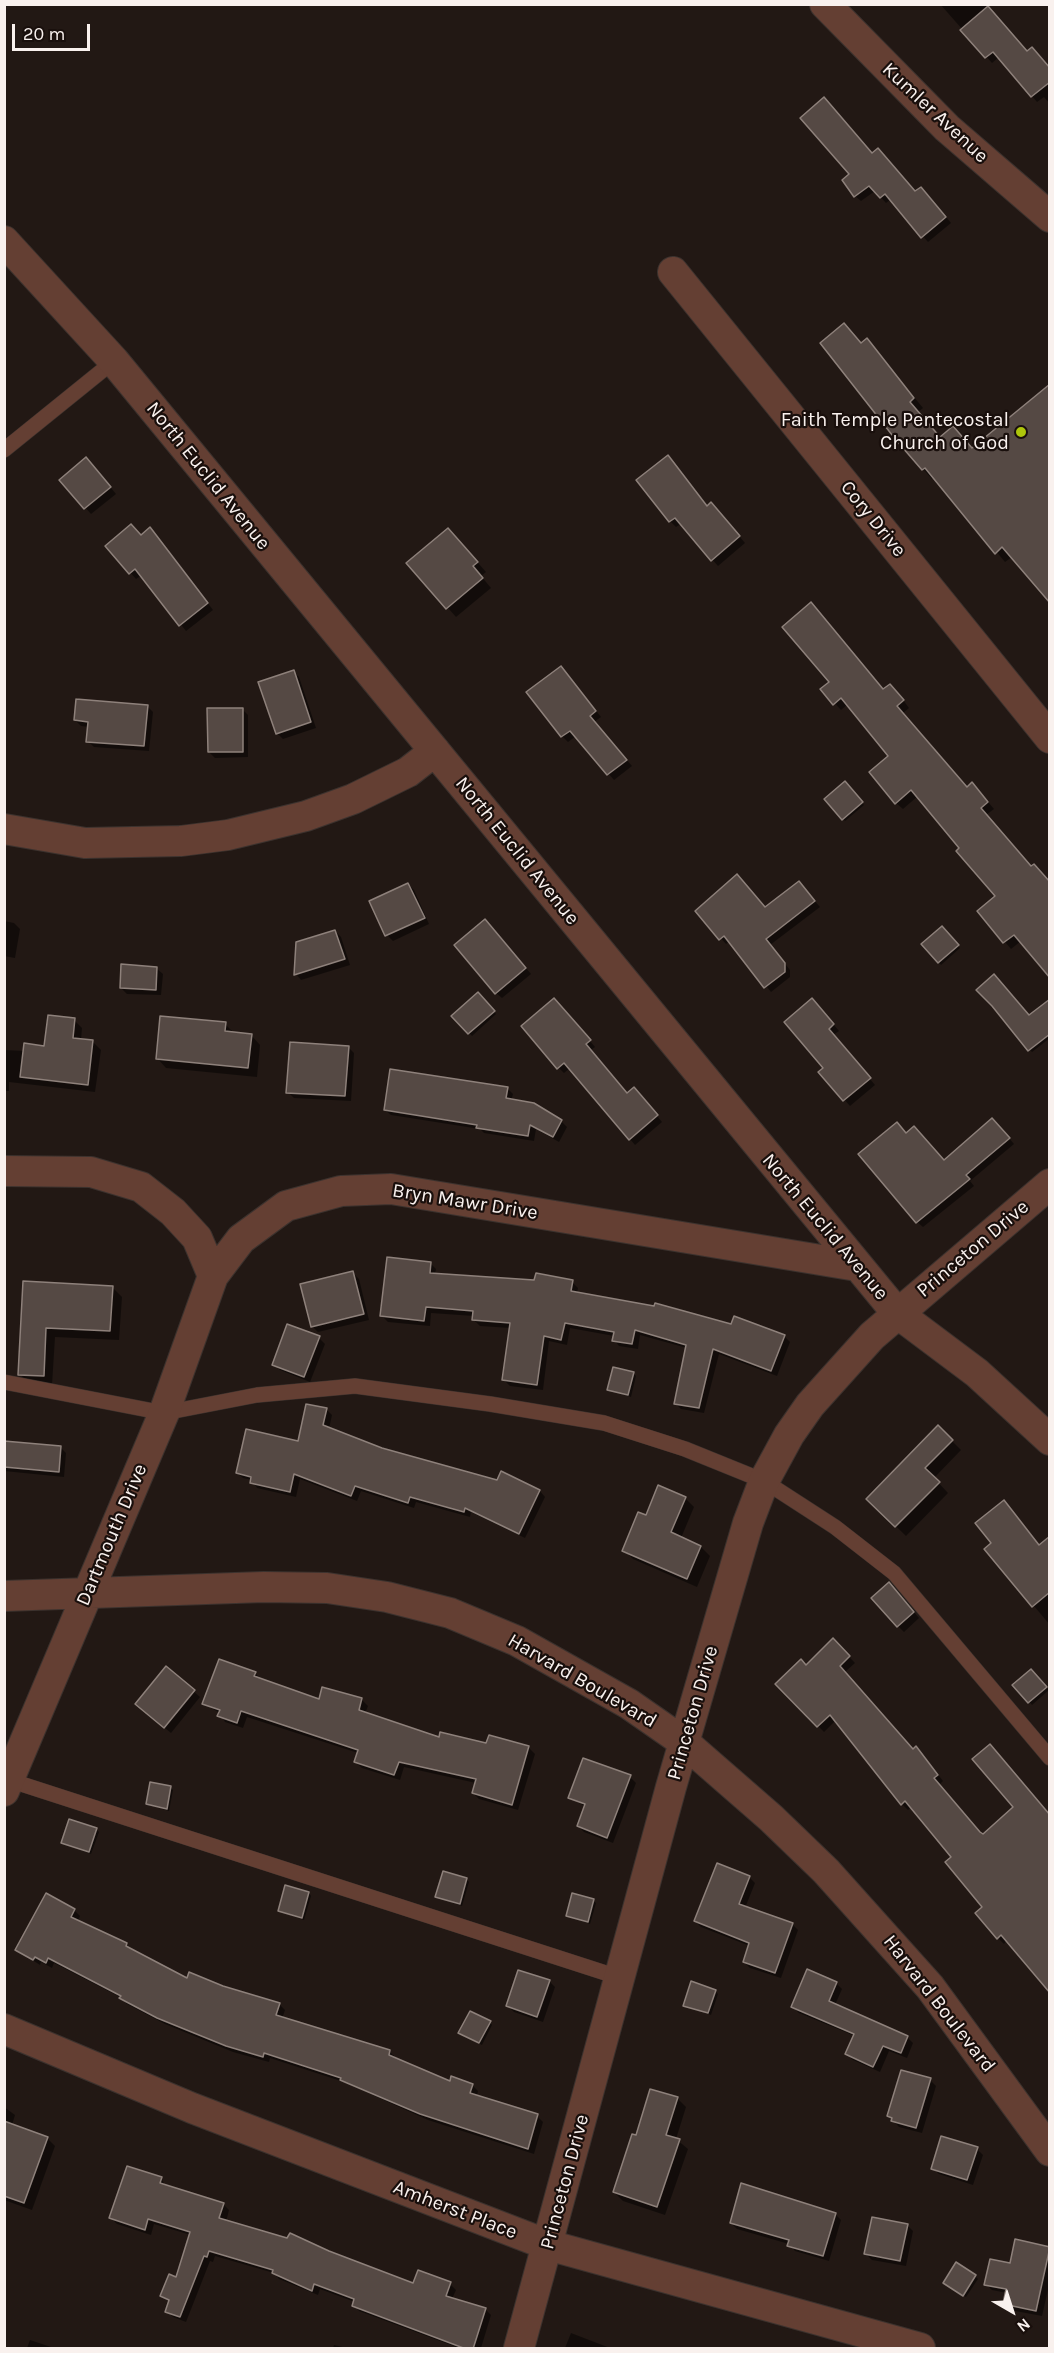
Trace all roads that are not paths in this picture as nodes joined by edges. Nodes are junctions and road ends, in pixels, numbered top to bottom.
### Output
1 (825, 4) edge
2 (1050, 217) edge
3 (4, 241) edge
4 (673, 272) dead end
5 (114, 361) junction
6 (4, 450) edge
7 (1050, 738) edge
8 (435, 751) junction
9 (4, 829) edge
10 (4, 1171) edge
11 (1050, 1184) edge
12 (856, 1266) junction
13 (213, 1276) junction
14 (897, 1313) junction
15 (4, 1382) edge
16 (164, 1413) junction
17 (1050, 1440) edge
18 (764, 1481) junction
19 (86, 1593) junction
20 (4, 1596) edge
21 (685, 1743) junction
22 (1050, 1758) edge
23 (7, 1785) edge
24 (621, 1978) junction
25 (4, 2029) edge
26 (1050, 2151) edge
27 (548, 2245) junction
28 (519, 2349) edge
29 (920, 2349) edge

1 - 2 street, Kumler Avenue
3 - 5 street, North Euclid Avenue
4 - 7 street, Cory Drive
5 - 6 lane
5 - 8 street, North Euclid Avenue
8 - 9 street
8 - 12 street, North Euclid Avenue
10 - 13 street
11 - 14 street, Princeton Drive
12 - 13 street, Bryn Mawr Drive
12 - 14 street, North Euclid Avenue
13 - 16 street, Dartmouth Drive
14 - 17 street, North Euclid Avenue
14 - 18 street, Princeton Drive
15 - 16 lane
16 - 18 lane
16 - 19 street, Dartmouth Drive
18 - 21 street, Princeton Drive
18 - 22 lane
19 - 20 street, Harvard Boulevard
19 - 21 street, Harvard Boulevard
19 - 23 street, Dartmouth Drive
21 - 24 street, Princeton Drive
21 - 26 street, Harvard Boulevard
23 - 24 lane
24 - 27 street, Princeton Drive
25 - 27 street, Amherst Place
27 - 28 street, Princeton Drive
27 - 29 street, Amherst Place

